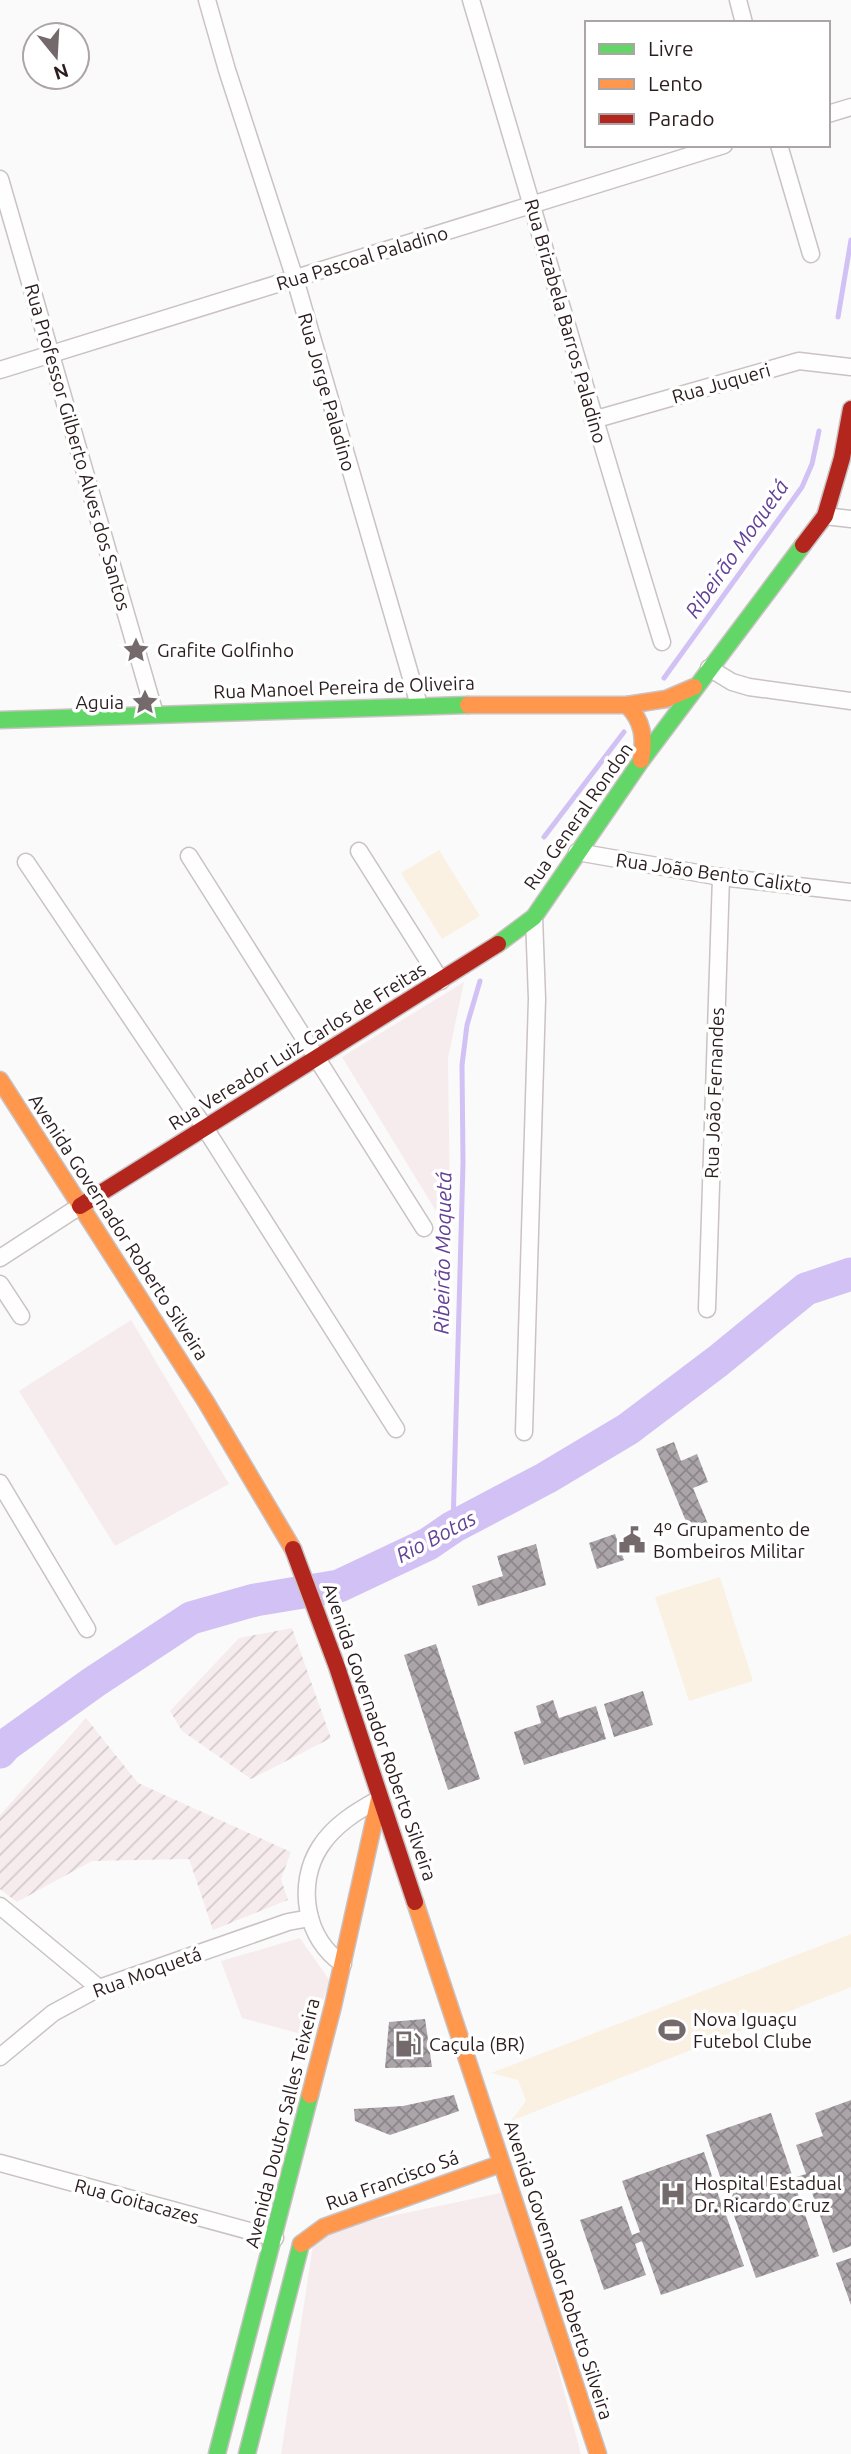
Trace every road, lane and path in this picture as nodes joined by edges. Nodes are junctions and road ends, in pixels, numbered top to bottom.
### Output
1 (207, 0) edge
2 (471, 0) edge
3 (738, 0) edge
4 (743, 21) edge
5 (851, 107) edge
6 (830, 113) edge
7 (717, 147) edge
8 (780, 147) edge
9 (0, 179) edge
10 (532, 204) junction
11 (811, 254) dead end
12 (295, 279) junction
13 (52, 355) junction
14 (851, 367) edge
15 (0, 370) edge
16 (851, 409) edge
17 (593, 420) junction
18 (825, 516) junction
19 (851, 519) edge
20 (662, 642) dead end
21 (709, 668) junction
22 (696, 685) junction
23 (851, 701) edge
24 (419, 705) junction
25 (627, 705) junction
26 (155, 714) junction
27 (0, 720) edge
28 (641, 761) junction
29 (359, 851) dead end
30 (577, 852) junction
31 (189, 856) dead end
32 (26, 862) dead end
33 (721, 877) junction
34 (851, 892) edge
35 (534, 917) junction
36 (441, 981) junction
37 (318, 1058) junction
38 (0, 1080) edge
39 (205, 1128) junction
40 (80, 1206) junction
41 (424, 1228) dead end
42 (0, 1258) edge
43 (0, 1284) edge
44 (707, 1309) dead end
45 (21, 1316) dead end
46 (396, 1429) dead end
47 (524, 1432) dead end
48 (0, 1483) edge
49 (87, 1629) dead end
50 (379, 1799) junction
51 (362, 1873) junction
52 (408, 1880) junction
53 (0, 1906) edge
54 (310, 1918) junction
55 (343, 1964) junction
56 (99, 1988) junction
57 (0, 2057) edge
58 (0, 2163) edge
59 (500, 2164) junction
60 (275, 2238) junction
61 (301, 2244) junction
62 (217, 2454) edge
63 (247, 2454) edge
64 (598, 2454) edge

1 - 12 street, Rua Jorge Paladino
2 - 10 street, Rua Brizabela Barros Paladino
3 - 4 street
5 - 6 street
7 - 10 street, Rua Pascoal Paladino
8 - 11 street
9 - 13 street, Rua Professor Gilberto Alves dos Santos
10 - 12 street, Rua Pascoal Paladino
10 - 17 street, Rua Brizabela Barros Paladino
12 - 13 street, Rua Pascoal Paladino
12 - 24 street, Rua Jorge Paladino
13 - 15 street, Rua Pascoal Paladino
13 - 26 street, Rua Professor Gilberto Alves dos Santos
14 - 17 street, Rua Juqueri
16 - 18 main road, Rua General Rondon
17 - 20 street, Rua Brizabela Barros Paladino
18 - 19 street
18 - 21 main road, Rua General Rondon
21 - 22 main road, Rua General Rondon
21 - 23 street
22 - 25 main road, Rua Manoel Pereira de Oliveira
22 - 28 main road, Rua General Rondon
24 - 25 main road, Rua Manoel Pereira de Oliveira
24 - 26 main road, Rua Manoel Pereira de Oliveira
25 - 28 main road
26 - 27 main road, Rua Manoel Pereira de Oliveira
28 - 30 main road, Rua General Rondon
29 - 36 street
30 - 33 street, Rua João Bento Calixto
30 - 35 main road, Rua General Rondon
31 - 37 street
32 - 39 street
33 - 34 street, Rua João Bento Calixto
33 - 44 street, Rua João Fernandes
35 - 36 main road, Rua Vereador Luiz Carlos de Freitas
35 - 47 street, Rua General Rondon
36 - 37 main road, Rua Vereador Luiz Carlos de Freitas
37 - 39 main road, Rua Vereador Luiz Carlos de Freitas
37 - 41 street
38 - 40 main road, Avenida Governador Roberto Silveira
39 - 40 main road, Rua Vereador Luiz Carlos de Freitas
39 - 46 street
40 - 42 street
40 - 50 main road, Avenida Governador Roberto Silveira
43 - 45 street
48 - 49 street
50 - 51 main road, Avenida Doutor Salles Teixeira
50 - 52 main road, Avenida Governador Roberto Silveira
50 - 54 street
51 - 52 main road
51 - 55 main road, Avenida Doutor Salles Teixeira
52 - 59 main road, Avenida Governador Roberto Silveira
53 - 56 street
54 - 55 street
54 - 56 street, Rua Moquetá
55 - 60 main road, Avenida Doutor Salles Teixeira
56 - 57 street, Rua Moquetá
58 - 60 street, Rua Goitacazes
59 - 61 main road, Rua Francisco Sá
59 - 64 main road, Avenida Governador Roberto Silveira
60 - 61 main road
60 - 62 main road, Avenida Doutor Salles Teixeira
61 - 63 main road

